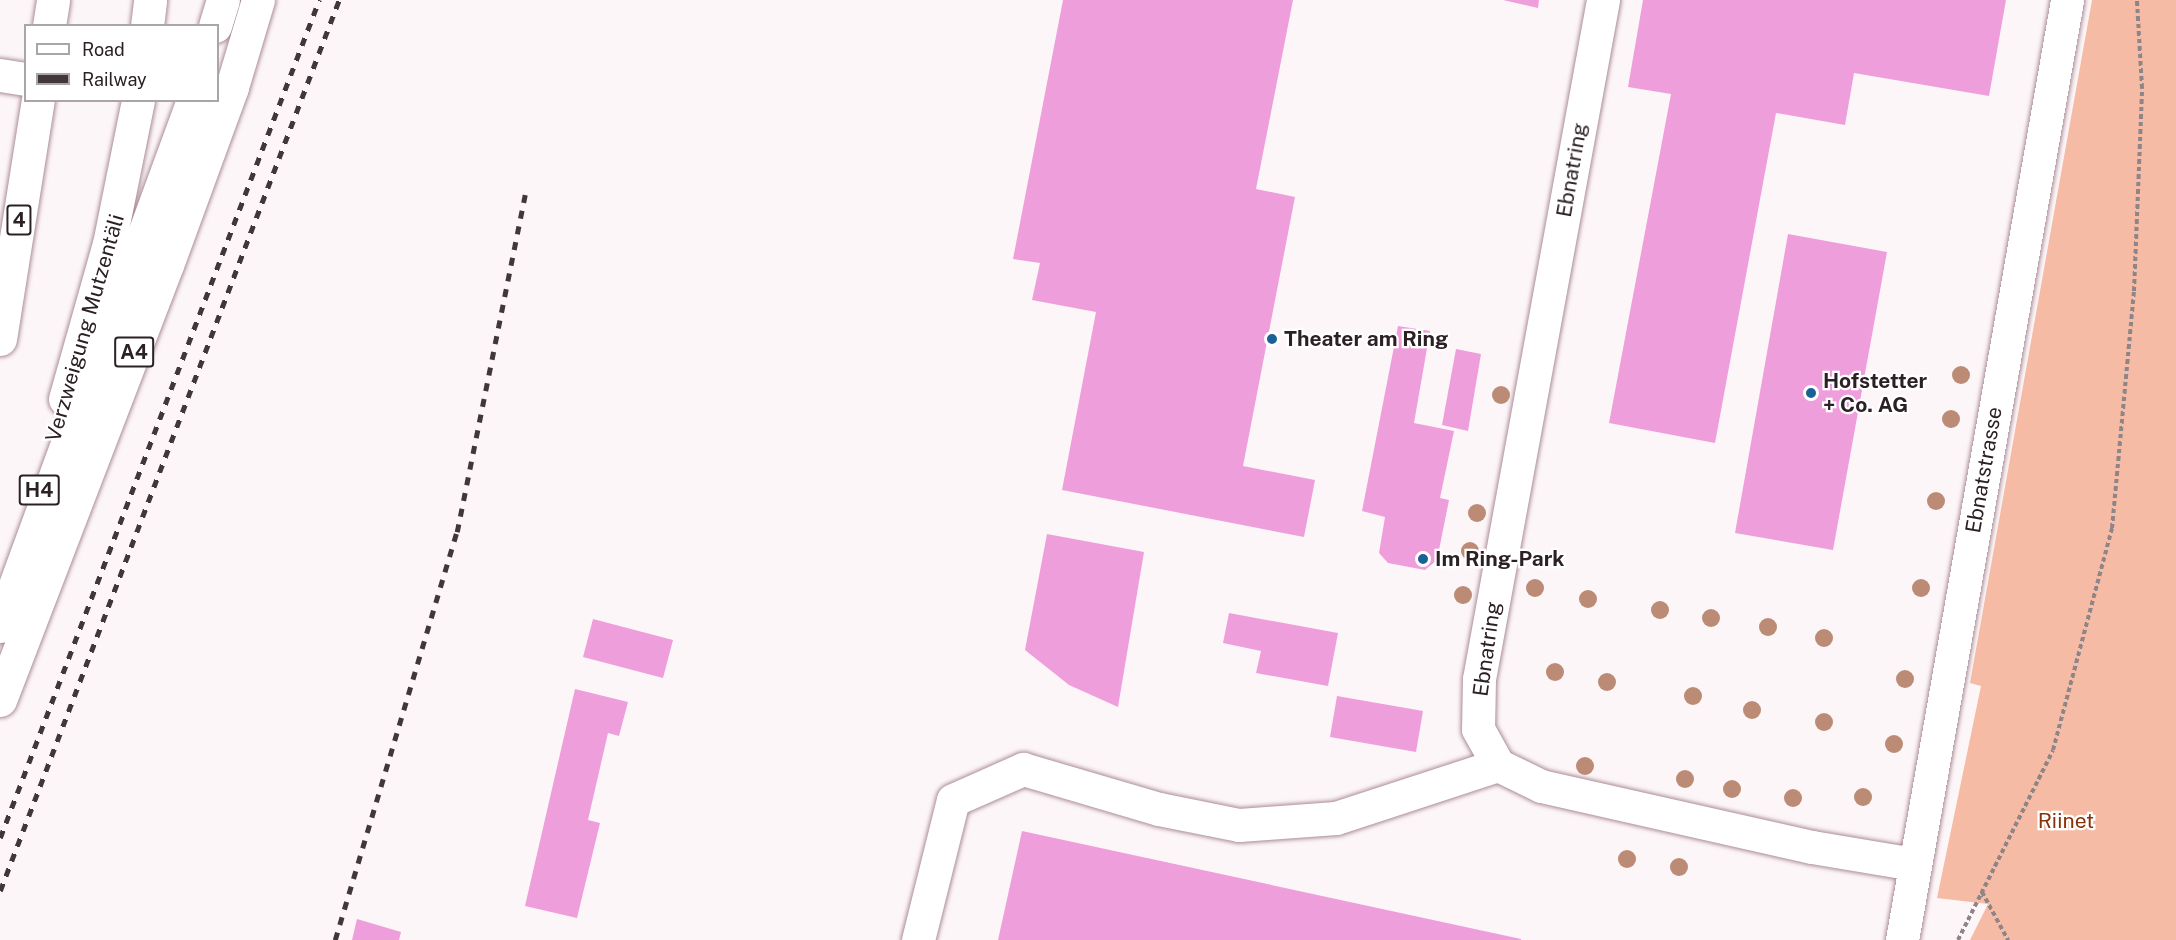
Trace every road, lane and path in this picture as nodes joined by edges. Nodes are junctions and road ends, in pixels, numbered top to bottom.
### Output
1 (53, 0) edge
2 (150, 0) edge
3 (223, 0) edge
4 (258, 0) edge
5 (1603, 0) edge
6 (2067, 0) edge
7 (2137, 0) edge
8 (49, 24) edge
9 (147, 24) edge
10 (216, 24) edge
11 (0, 75) edge
12 (24, 80) edge
13 (38, 102) edge
14 (138, 102) edge
15 (192, 102) edge
16 (0, 339) edge
17 (1, 624) edge
18 (0, 700) edge
19 (1498, 765) junction
20 (1914, 864) junction
21 (1982, 892) junction
22 (918, 940) edge
23 (1902, 940) edge
24 (1958, 940) edge
25 (2008, 940) edge

1 - 8 main road
2 - 9 main road
3 - 10 main road
4 - 18 main road, A4
5 - 19 main road, Ebnatring
6 - 20 main road, Ebnatstrasse
7 - 21 path
11 - 12 main road
13 - 16 main road, 4
14 - 17 main road, Verzweigung Mutzentäli / H4
15 - 17 main road, A4
19 - 20 main road
19 - 22 main road
20 - 23 main road, Ebnatstrasse
21 - 24 path
21 - 25 path

